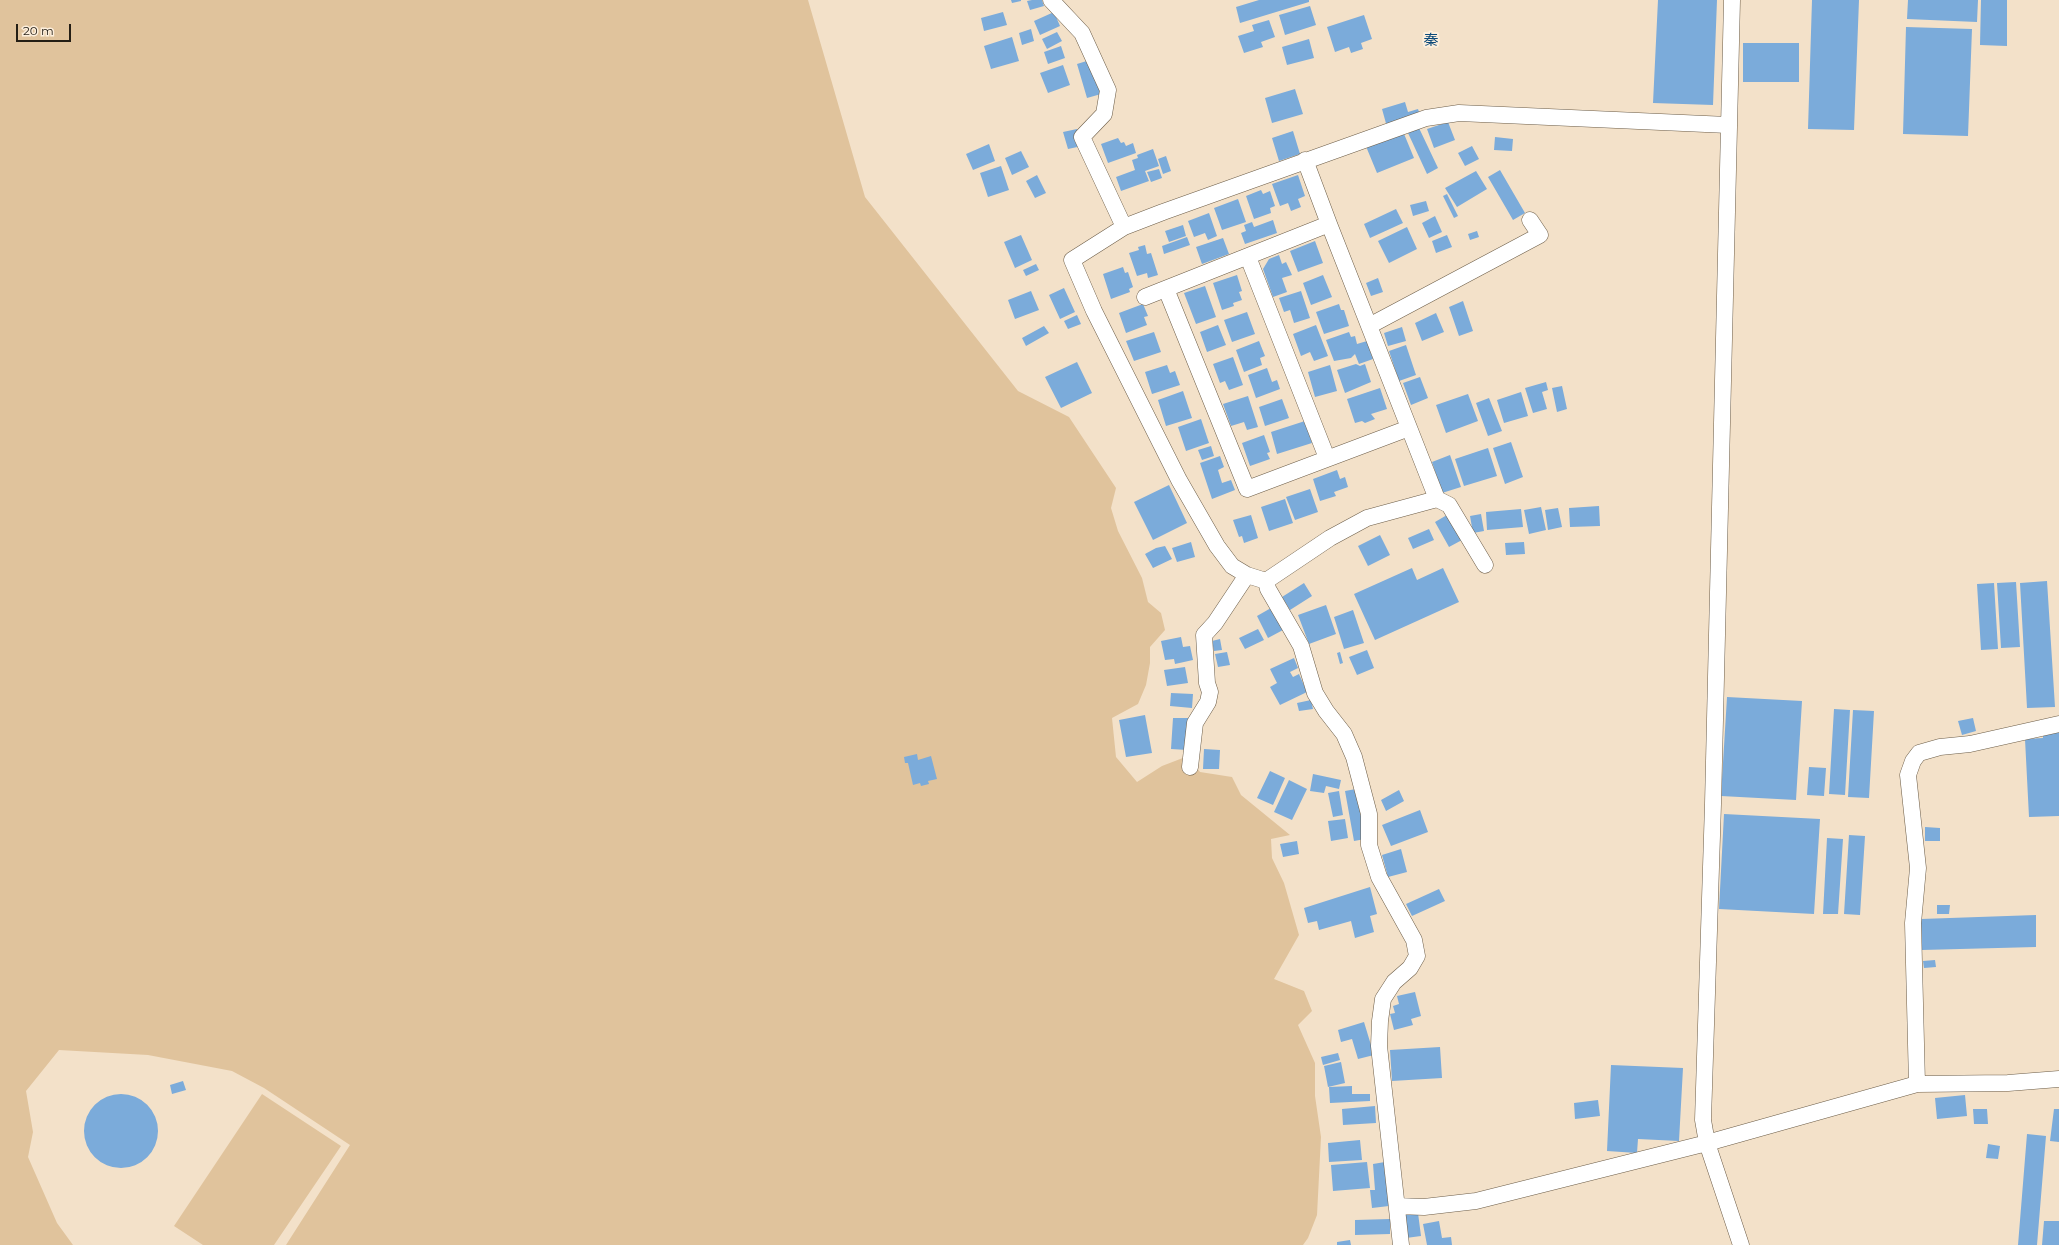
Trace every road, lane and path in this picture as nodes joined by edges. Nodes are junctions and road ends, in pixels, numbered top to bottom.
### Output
1 (1051, 0) edge
2 (1732, 0) edge
3 (1728, 124) junction
4 (1305, 160) junction
5 (1530, 220) dead end
6 (1329, 224) junction
7 (1124, 227) junction
8 (1248, 257) junction
9 (1166, 289) junction
10 (1145, 297) dead end
11 (1368, 326) junction
12 (1409, 428) junction
13 (1327, 458) junction
14 (1436, 499) junction
15 (1485, 565) dead end
16 (1247, 575) junction
17 (1266, 581) junction
18 (2059, 724) edge
19 (1190, 767) dead end
20 (2059, 1079) edge
21 (1917, 1084) junction
22 (1707, 1143) junction
23 (1397, 1206) junction
24 (1401, 1245) edge
25 (1741, 1245) edge

1 - 7 street
2 - 3 street
3 - 4 street
3 - 22 street
4 - 6 street
4 - 7 street
5 - 11 street
6 - 8 street
6 - 11 street
7 - 16 street
8 - 9 street
8 - 13 street
9 - 10 street
9 - 13 street
11 - 12 street
12 - 13 street
12 - 14 street
14 - 15 street
14 - 17 street
16 - 17 street
16 - 19 street
17 - 23 street
18 - 21 street
20 - 21 street
21 - 22 street
22 - 23 street
22 - 25 street
23 - 24 street

